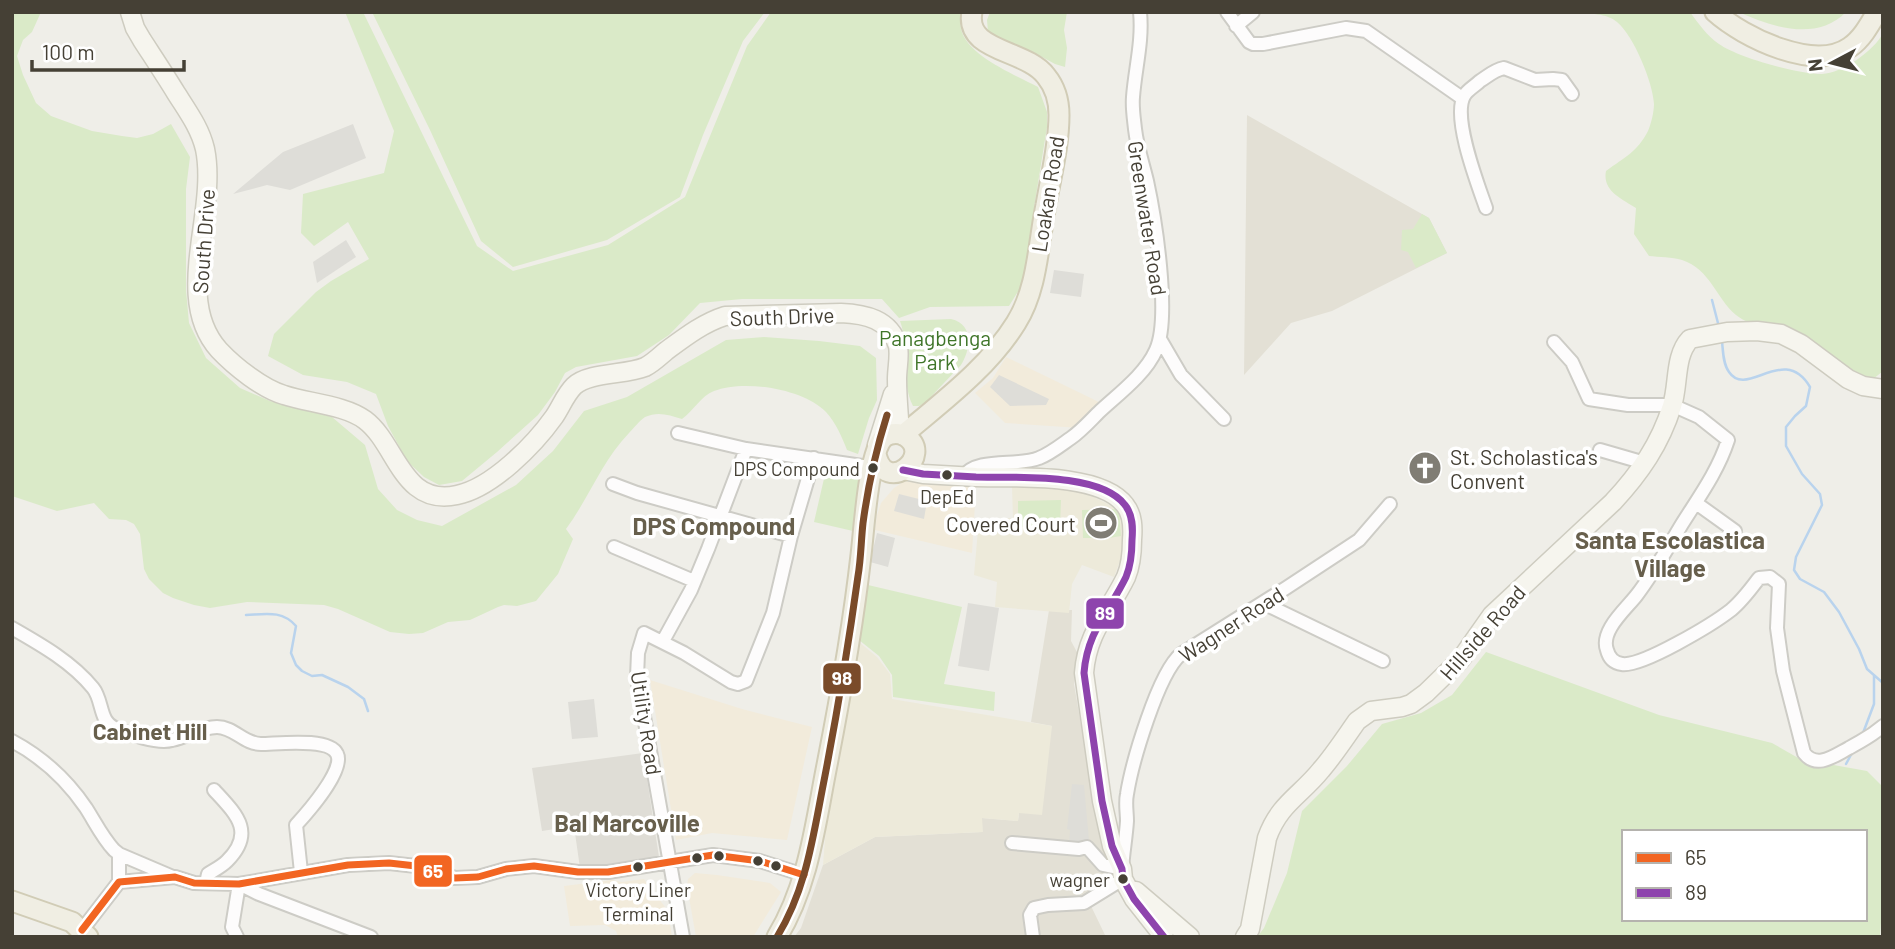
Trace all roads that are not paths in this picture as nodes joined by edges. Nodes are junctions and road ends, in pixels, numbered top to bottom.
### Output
1 (131, 12) edge
2 (972, 12) edge
3 (1140, 12) edge
4 (1227, 12) edge
5 (1253, 12) edge
6 (1715, 12) edge
7 (1877, 12) edge
8 (1236, 26) junction
9 (1572, 94) dead end
10 (1462, 98) junction
11 (1486, 208) dead end
12 (1160, 339) junction
13 (1554, 342) dead end
14 (897, 380) junction
15 (1882, 388) edge
16 (1672, 405) junction
17 (1224, 419) dead end
18 (678, 433) dead end
19 (907, 441) junction
20 (746, 449) junction
21 (1600, 450) dead end
22 (814, 458) junction
23 (885, 463) junction
24 (1645, 463) junction
25 (955, 475) junction
26 (613, 484) dead end
27 (1696, 503) junction
28 (1391, 504) dead end
29 (722, 516) junction
30 (1735, 531) dead end
31 (791, 536) junction
32 (614, 547) dead end
33 (694, 581) junction
34 (1263, 603) junction
35 (12, 628) edge
36 (663, 641) junction
37 (1383, 661) dead end
38 (1883, 726) edge
39 (12, 741) edge
40 (214, 790) dead end
41 (1012, 843) dead end
42 (119, 854) junction
43 (137, 862) junction
44 (670, 862) junction
45 (218, 868) junction
46 (301, 872) junction
47 (804, 875) junction
48 (175, 877) junction
49 (1124, 878) junction
50 (137, 881) junction
51 (119, 882) junction
52 (206, 883) junction
53 (225, 884) junction
54 (239, 884) junction
55 (12, 901) edge
56 (85, 933) edge
57 (237, 937) edge
58 (371, 937) edge
59 (683, 937) edge
60 (777, 937) edge
61 (1033, 937) edge
62 (1164, 937) edge
63 (1190, 937) edge
64 (1245, 937) edge

1 - 14 main road, South Drive
2 - 19 main road, Loakan Road
3 - 12 street, Greenwater Road
4 - 8 street
5 - 8 street
6 - 7 main road
8 - 10 street
9 - 10 street
10 - 11 street
12 - 17 street
12 - 25 street, Greenwater Road
13 - 16 street
14 - 19 main road, South Drive
14 - 23 main road, South Drive
15 - 16 main road, Hillside Road
16 - 24 main road, Hillside Road
16 - 27 street
18 - 20 street
19 - 23 main road
19 - 23 main road, Loakan Road
19 - 25 main road
20 - 22 street
20 - 29 street
21 - 24 street
22 - 23 street
22 - 31 street
23 - 25 main road
23 - 47 main road
24 - 64 main road, Hillside Road
25 - 49 main road
26 - 29 street
27 - 30 street
27 - 38 street
28 - 34 street, Wagner Road
29 - 31 street
29 - 33 street
31 - 36 street
32 - 33 street
33 - 36 street
34 - 37 street
34 - 49 street, Wagner Road
35 - 46 street
36 - 44 street, Utility Road
39 - 42 street
40 - 45 street
41 - 49 street
42 - 43 street
42 - 51 street
43 - 48 street
43 - 50 street
44 - 46 street
44 - 47 street
44 - 59 street, Utility Road
45 - 52 street
45 - 53 street
46 - 54 street
47 - 60 main road
48 - 50 street
48 - 52 street
49 - 61 street
49 - 62 main road
49 - 63 main road
50 - 51 street
51 - 56 street
52 - 53 street
53 - 54 street
54 - 57 street
54 - 58 street
55 - 56 main road

